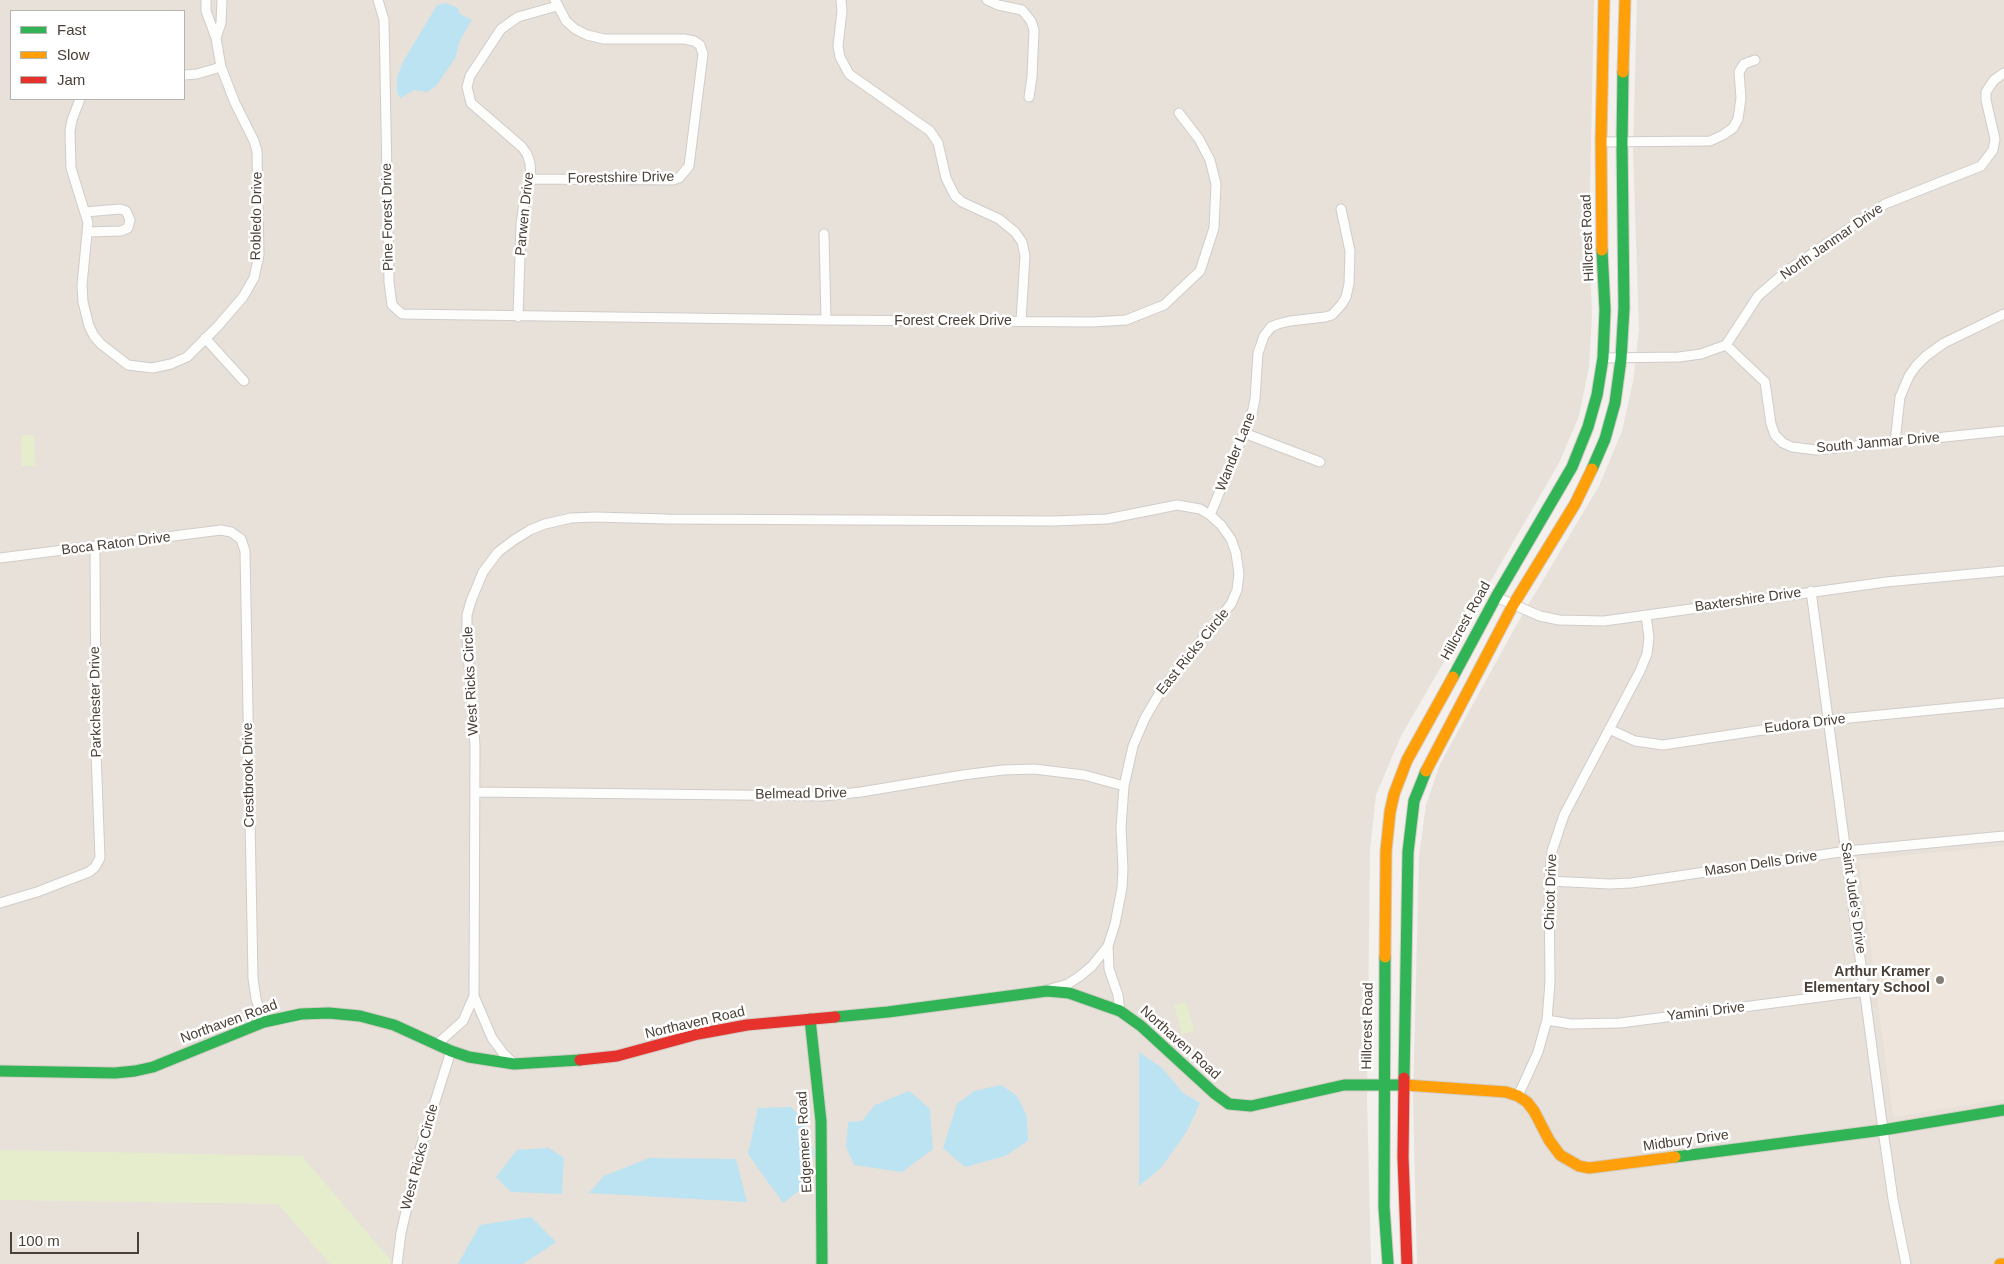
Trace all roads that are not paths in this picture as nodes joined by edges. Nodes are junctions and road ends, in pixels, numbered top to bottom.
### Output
1 (206, 0) edge
2 (222, 0) edge
3 (378, 0) edge
4 (841, 0) edge
5 (987, 0) edge
6 (1604, 0) edge
7 (1625, 0) edge
8 (556, 3) edge
9 (216, 38) junction
10 (1755, 60) dead end
11 (221, 67) junction
12 (2004, 73) edge
13 (186, 74) edge
14 (1029, 97) dead end
15 (80, 100) edge
16 (1179, 113) dead end
17 (1601, 142) junction
18 (1622, 142) junction
19 (530, 179) junction
20 (1341, 208) dead end
21 (85, 212) junction
22 (88, 232) junction
23 (824, 234) dead end
24 (2004, 314) edge
25 (518, 317) junction
26 (826, 320) junction
27 (1021, 321) junction
28 (205, 338) junction
29 (1726, 346) junction
30 (1603, 358) junction
31 (1621, 359) junction
32 (244, 381) dead end
33 (2004, 431) edge
34 (1244, 433) junction
35 (1895, 442) junction
36 (1320, 462) dead end
37 (1210, 515) junction
38 (788, 519) joint
39 (231, 532) joint
40 (95, 546) junction
41 (0, 558) edge
42 (2004, 571) edge
43 (1811, 591) junction
44 (1496, 597) junction
45 (1513, 606) junction
46 (1646, 615) junction
47 (2004, 703) edge
48 (1829, 720) junction
49 (1609, 729) junction
50 (1124, 786) junction
51 (475, 792) junction
52 (2004, 836) edge
53 (1847, 852) junction
54 (1548, 881) junction
55 (0, 902) edge
56 (1108, 946) junction
57 (1047, 990) junction
58 (1866, 991) junction
59 (474, 996) junction
60 (1120, 1011) junction
61 (810, 1019) junction
62 (1546, 1020) junction
63 (264, 1022) junction
64 (437, 1044) junction
65 (451, 1051) junction
66 (514, 1064) junction
67 (0, 1071) edge
68 (1382, 1084) junction
69 (1404, 1085) junction
70 (1518, 1096) junction
71 (2004, 1110) edge
72 (1883, 1130) junction
73 (397, 1264) edge
74 (822, 1264) edge
75 (1388, 1264) edge
76 (1407, 1264) edge
77 (1906, 1264) edge
78 (2000, 1264) edge
79 (2004, 1264) edge

1 - 9 street, Robledo Drive
2 - 9 street, Robledo Drive
3 - 25 street, Pine Forest Drive
4 - 27 street
5 - 14 street
6 - 17 main road, Hillcrest Road
7 - 18 main road
8 - 19 street, Parwen Drive
8 - 19 street, Forestshire Drive
9 - 11 street, Robledo Drive
10 - 18 street
11 - 13 street
11 - 28 street, Robledo Drive
12 - 29 street, North Janmar Drive
15 - 21 street, Robledo Drive
16 - 27 street, Forest Creek Drive
17 - 18 street
17 - 30 main road, Hillcrest Road
18 - 31 main road
19 - 25 street, Parwen Drive
20 - 34 street, Wander Lane
21 - 22 street, Robledo Drive
21 - 22 street
22 - 28 street, Robledo Drive
23 - 26 street
24 - 35 street
25 - 26 street, Forest Creek Drive
26 - 27 street, Forest Creek Drive
28 - 32 street
29 - 31 street
29 - 35 street, South Janmar Drive
30 - 31 street
30 - 44 main road, Hillcrest Road
31 - 45 main road
33 - 35 street, South Janmar Drive
34 - 36 street
34 - 37 street, Wander Lane
37 - 38 street, East Ricks Circle
37 - 50 street, East Ricks Circle
38 - 51 street, West Ricks Circle
39 - 40 street, Boca Raton Drive
39 - 63 street, Crestbrook Drive
40 - 41 street, Boca Raton Drive
40 - 55 street, Parkchester Drive
42 - 43 street, Baxtershire Drive
43 - 46 street, Baxtershire Drive
43 - 48 street, Saint Jude's Drive
44 - 45 street, Baxtershire Drive
44 - 68 main road, Hillcrest Road
45 - 46 street, Baxtershire Drive
45 - 69 main road
46 - 49 street, Chicot Drive
47 - 48 street, Eudora Drive
48 - 49 street, Eudora Drive
48 - 53 street, Saint Jude's Drive
49 - 54 street, Chicot Drive
50 - 51 street, Belmead Drive
50 - 56 street, East Ricks Circle
51 - 59 street, West Ricks Circle
52 - 53 street, Mason Dells Drive
53 - 54 street, Mason Dells Drive
53 - 58 street, Saint Jude's Drive
54 - 62 street, Chicot Drive
56 - 57 street, East Ricks Circle
56 - 60 street, East Ricks Circle
57 - 60 main road, Northaven Road
57 - 61 main road, Northaven Road
58 - 62 street, Yamini Drive
58 - 72 street, Saint Jude's Drive
59 - 64 street, West Ricks Circle
59 - 66 street, West Ricks Circle
60 - 68 main road, Northaven Road
61 - 66 main road, Northaven Road
61 - 74 main road, Edgemere Road
62 - 70 street, Chicot Drive
63 - 64 main road, Northaven Road
63 - 67 main road, Northaven Road
64 - 65 main road, Northaven Road
65 - 66 main road, Northaven Road
65 - 73 street, West Ricks Circle
68 - 69 main road, Northaven Road
68 - 75 main road, Hillcrest Road
69 - 70 main road
69 - 76 main road
70 - 72 main road, Midbury Drive
71 - 72 main road, Midbury Drive
72 - 77 street, Saint Jude's Drive
78 - 79 main road

